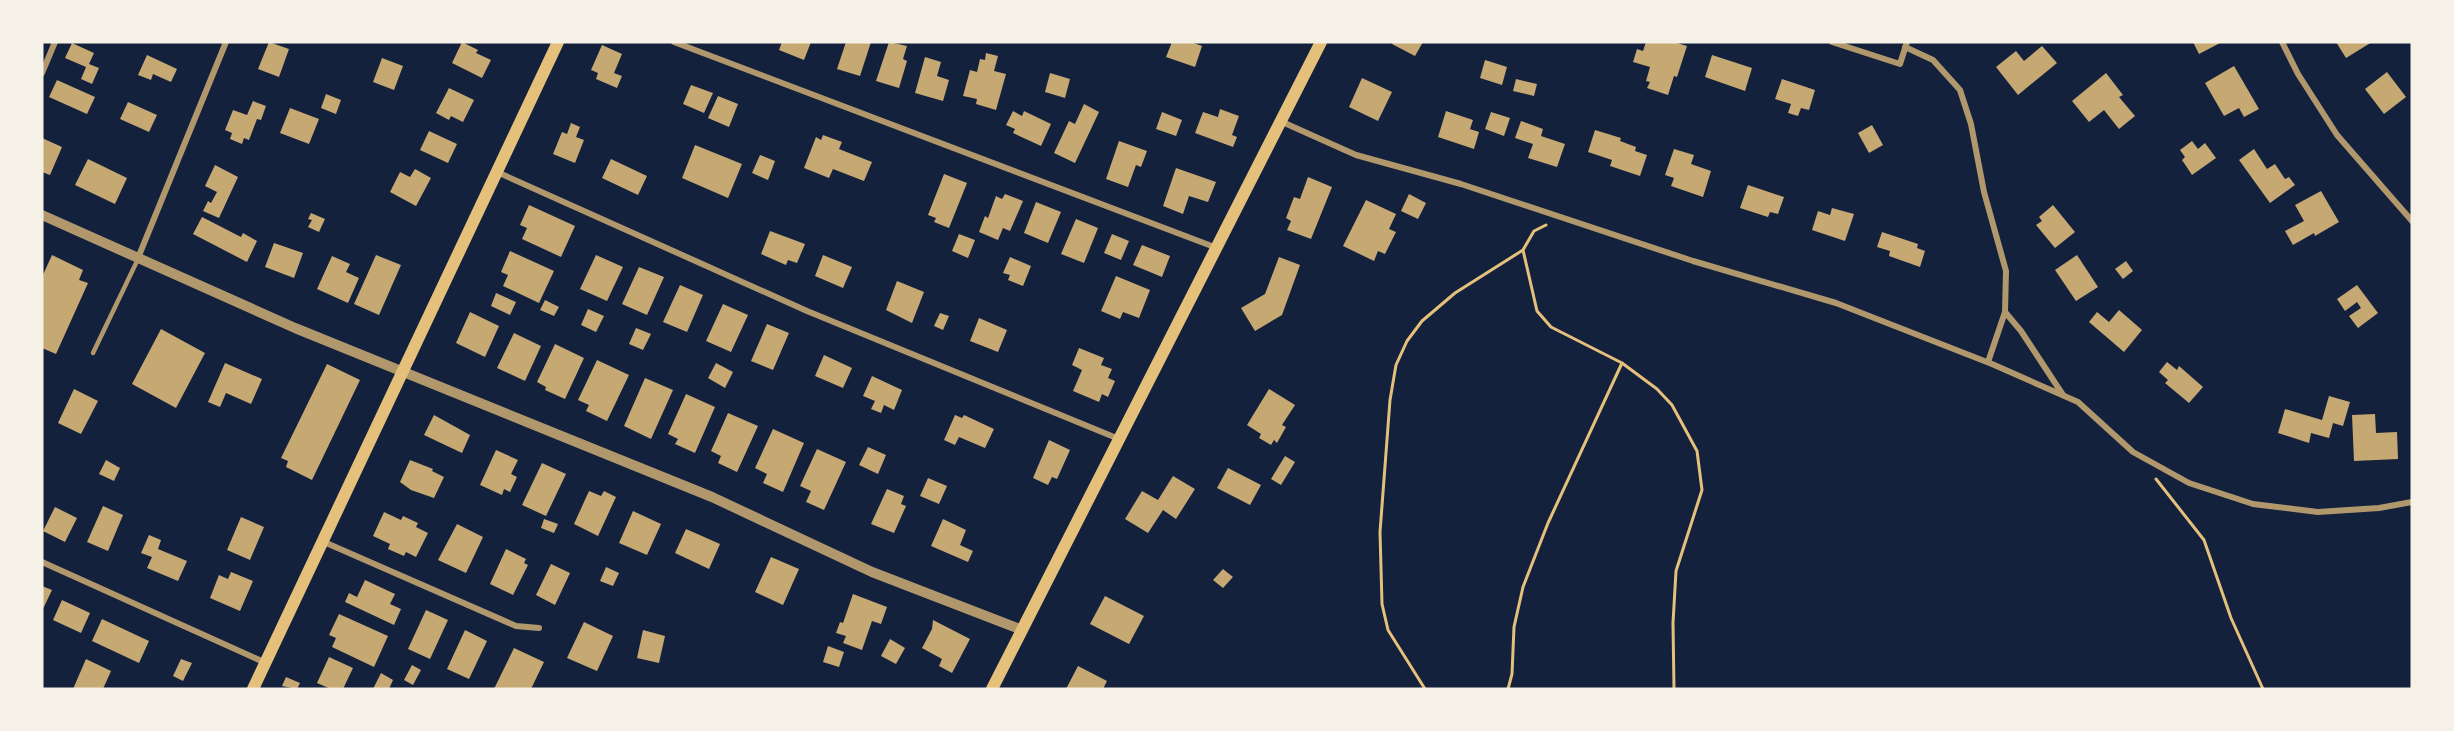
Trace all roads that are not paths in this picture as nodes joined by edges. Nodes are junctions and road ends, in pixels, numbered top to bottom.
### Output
1 (55, 42) edge
2 (226, 42) edge
3 (558, 42) edge
4 (674, 42) edge
5 (1321, 42) edge
6 (1832, 42) edge
7 (2282, 42) edge
8 (1907, 44) edge
9 (42, 73) edge
10 (1280, 121) junction
11 (496, 172) junction
12 (42, 215) edge
13 (2412, 221) edge
14 (1217, 248) junction
15 (138, 259) junction
16 (2005, 312) junction
17 (93, 353) dead end
18 (1988, 362) junction
19 (403, 371) junction
20 (2063, 395) junction
21 (1119, 440) junction
22 (2412, 502) edge
23 (324, 542) junction
24 (42, 562) edge
25 (539, 628) dead end
26 (1022, 630) junction
27 (266, 663) junction
28 (253, 689) edge
29 (992, 689) edge

1 - 9 street
2 - 15 street
3 - 11 main road
4 - 14 street
5 - 10 main road
6 - 8 street
7 - 13 street
8 - 16 street
10 - 14 main road
10 - 18 street
11 - 19 main road
11 - 21 street
12 - 15 street
14 - 21 main road
15 - 17 lane
15 - 19 street
16 - 18 street
16 - 20 street
18 - 20 street
19 - 23 main road
19 - 26 street
20 - 22 street
21 - 26 main road
23 - 25 street
23 - 27 main road
24 - 27 street
26 - 29 main road
27 - 28 main road

